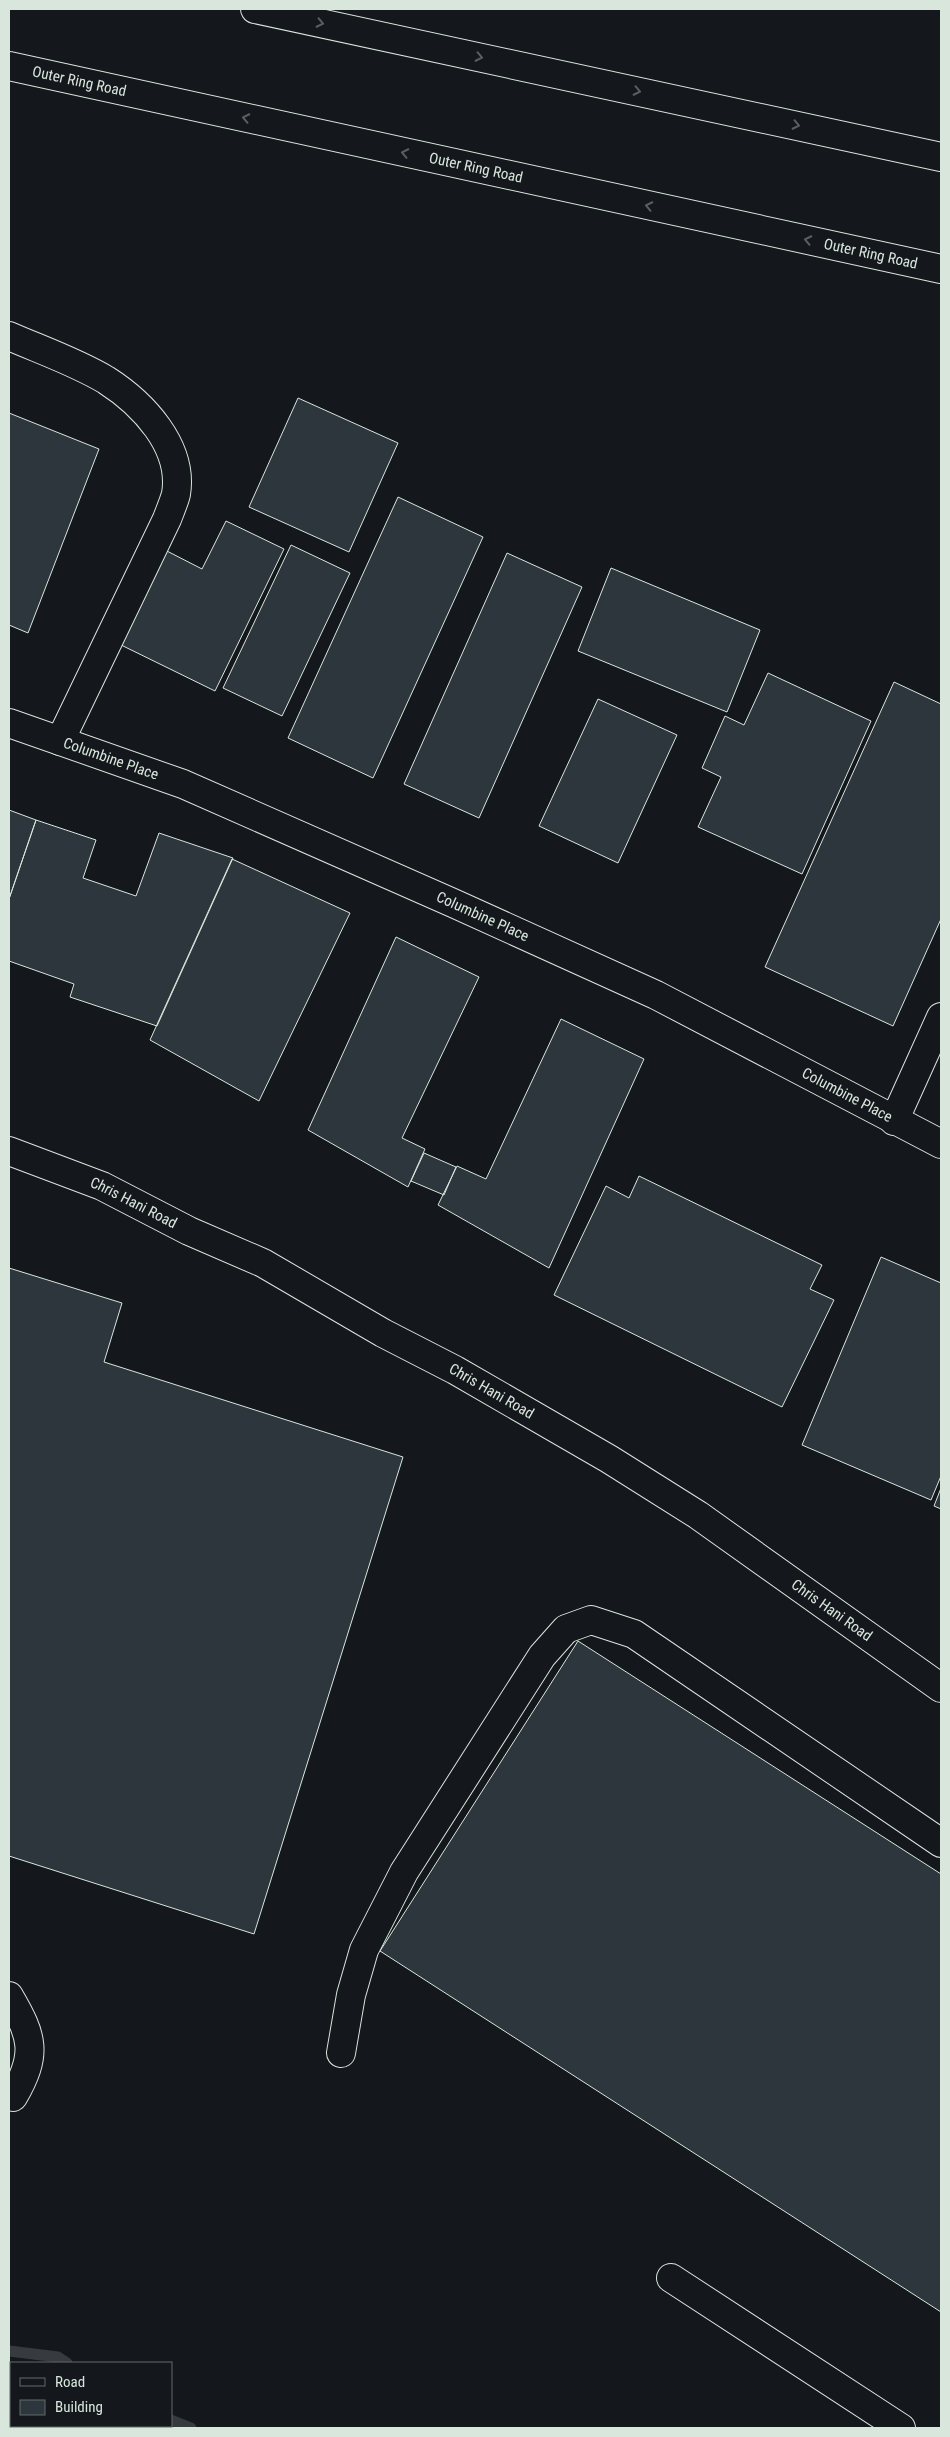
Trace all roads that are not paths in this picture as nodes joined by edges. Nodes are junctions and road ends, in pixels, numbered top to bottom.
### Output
1 (255, 9) edge
2 (9, 66) edge
3 (941, 157) edge
4 (941, 269) edge
5 (9, 336) edge
6 (9, 723) edge
7 (60, 741) junction
8 (941, 1017) edge
9 (894, 1121) junction
10 (941, 1144) edge
11 (9, 1151) edge
12 (941, 1688) edge
13 (941, 1843) edge
14 (9, 1996) edge
15 (341, 2053) dead end
16 (9, 2096) edge
17 (671, 2278) dead end
18 (901, 2428) edge

1 -> 3 main road
4 -> 2 main road, Outer Ring Road
5 - 7 main road
6 - 7 main road, Columbine Place
7 - 9 main road, Columbine Place
8 - 9 main road
9 - 10 main road, Columbine Place
11 - 12 main road, Chris Hani Road
13 - 15 main road
14 - 16 main road
17 - 18 main road

